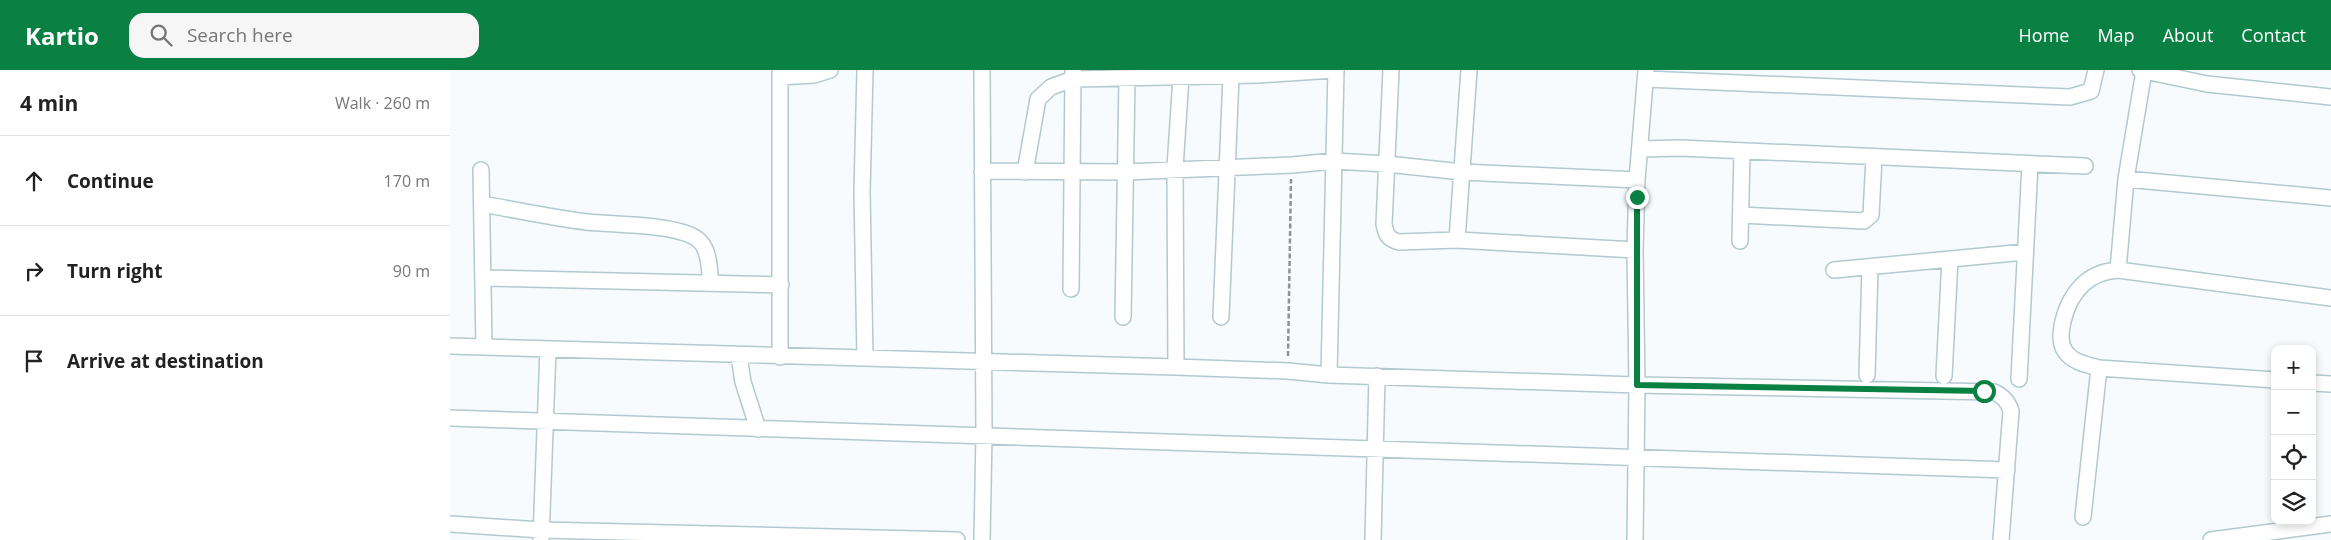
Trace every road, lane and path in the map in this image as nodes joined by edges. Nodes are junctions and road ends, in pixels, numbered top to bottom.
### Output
1 (830, 70) edge
2 (866, 70) edge
3 (982, 70) edge
4 (1335, 70) edge
5 (1391, 70) edge
6 (1469, 70) edge
7 (2096, 70) edge
8 (2142, 70) edge
9 (1308, 71) edge
10 (1203, 73) edge
11 (1259, 73) edge
12 (780, 74) edge
13 (1073, 74) edge
14 (1646, 75) edge
15 (1121, 76) edge
16 (1231, 76) junction
17 (1181, 77) junction
18 (2331, 97) edge
19 (1640, 149) junction
20 (1742, 151) junction
21 (1874, 157) junction
22 (1334, 161) junction
23 (1387, 164) junction
24 (2030, 164) junction
25 (1292, 165) junction
26 (2085, 166) dead end
27 (1227, 167) junction
28 (1175, 168) junction
29 (481, 170) dead end
30 (982, 171) junction
31 (1025, 172) junction
32 (1126, 172) junction
33 (1462, 172) junction
34 (1073, 173) junction
35 (2126, 179) junction
36 (1637, 180) junction
37 (2331, 198) edge
38 (482, 204) junction
39 (1741, 215) junction
40 (1457, 240) junction
41 (1740, 241) dead end
42 (1635, 250) junction
43 (2025, 252) junction
44 (1950, 259) junction
45 (1870, 267) junction
46 (1834, 270) dead end
47 (2118, 270) junction
48 (484, 278) junction
49 (711, 284) junction
50 (781, 285) junction
51 (1071, 289) dead end
52 (2331, 298) edge
53 (1123, 317) dead end
54 (1221, 317) dead end
55 (450, 346) edge
56 (484, 346) junction
57 (548, 349) junction
58 (739, 356) junction
59 (780, 357) junction
60 (865, 358) junction
61 (982, 362) junction
62 (1176, 368) junction
63 (2099, 368) junction
64 (1288, 372) junction
65 (1330, 375) junction
66 (1867, 375) dead end
67 (1377, 376) junction
68 (1944, 376) dead end
69 (2019, 379) dead end
70 (2271, 380) edge
71 (2316, 383) edge
72 (2331, 384) edge
73 (1637, 385) junction
74 (450, 418) edge
75 (544, 422) junction
76 (758, 429) junction
77 (984, 436) junction
78 (1376, 450) junction
79 (1636, 457) junction
80 (2007, 470) junction
81 (2083, 517) dead end
82 (450, 524) edge
83 (2331, 524) edge
84 (2293, 534) edge
85 (541, 535) edge
86 (845, 538) edge
87 (957, 540) edge
88 (982, 540) edge
89 (1374, 540) edge
90 (1635, 540) edge
91 (2001, 540) edge
92 (2211, 540) edge

1 - 12 street
2 - 60 street
3 - 30 street
4 - 9 street
4 - 22 street
5 - 23 street
6 - 33 street
7 - 14 street
8 - 18 street
8 - 35 street
9 - 11 street
10 - 16 street
10 - 17 street
11 - 16 street
12 - 50 street
13 - 15 street
13 - 31 street
13 - 34 street
14 - 19 street
15 - 17 street
15 - 32 street
16 - 27 street
17 - 28 street
19 - 20 street
19 - 36 street
20 - 21 street
20 - 39 street
21 - 24 street
21 - 39 street
22 - 23 street
22 - 25 street
22 - 65 street
23 - 33 street
23 - 40 street
24 - 26 street
24 - 43 street
25 - 27 street
25 - 64 path
27 - 28 street
27 - 54 street
28 - 32 street
28 - 62 street
29 - 38 street
30 - 31 street
30 - 61 street
31 - 34 street
32 - 34 street
32 - 53 street
33 - 36 street
33 - 40 street
34 - 51 street
35 - 37 street
35 - 47 street
36 - 42 street
38 - 48 street
38 - 49 street
39 - 41 street
40 - 42 street
42 - 73 street
43 - 44 street
43 - 69 street
44 - 45 street
44 - 68 street
45 - 46 street
45 - 66 street
47 - 52 street
47 - 63 street
48 - 49 street
48 - 56 street
49 - 50 street
50 - 59 street
55 - 56 street
56 - 57 street
57 - 58 street
57 - 75 street
58 - 59 street
58 - 76 street
59 - 60 street
60 - 61 street
61 - 62 street
61 - 77 street
62 - 64 street
63 - 70 street
63 - 81 street
64 - 65 street
65 - 67 street
67 - 73 street
67 - 78 street
71 - 72 street
73 - 79 street
73 - 80 street
74 - 75 street
75 - 76 street
75 - 85 street
76 - 77 street
77 - 78 street
77 - 88 street
78 - 79 street
78 - 89 street
79 - 80 street
79 - 90 street
80 - 91 street
82 - 85 street
83 - 84 street
84 - 92 street
85 - 86 street
86 - 87 street

